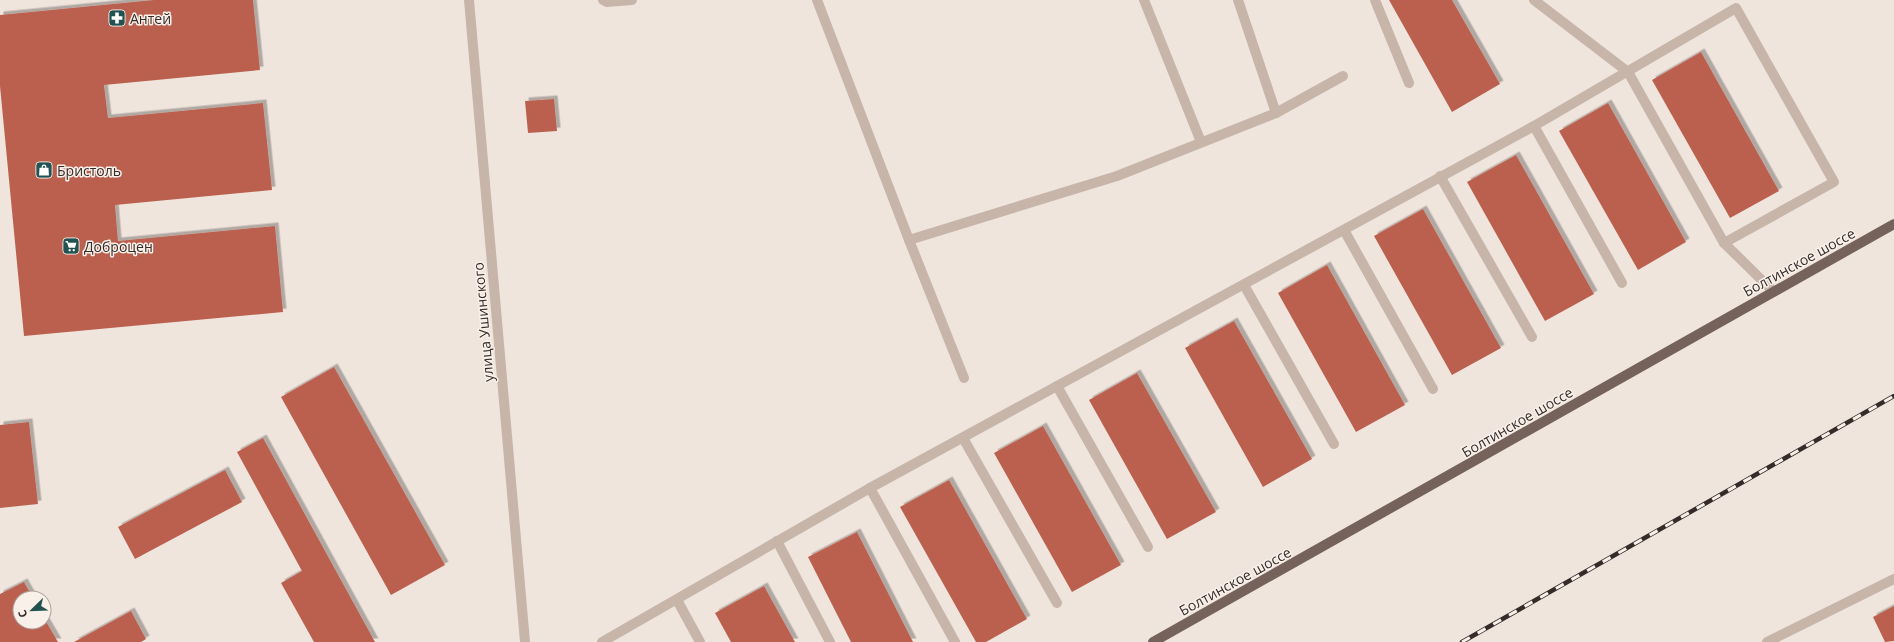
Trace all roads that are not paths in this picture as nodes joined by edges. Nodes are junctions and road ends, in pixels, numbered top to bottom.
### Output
1 (468, 0) edge
2 (632, 0) edge
3 (817, 0) edge
4 (1144, 0) edge
5 (1238, 0) edge
6 (1375, 0) edge
7 (1534, 0) edge
8 (606, 1) edge
9 (1628, 72) junction
10 (1343, 76) dead end
11 (1409, 83) dead end
12 (1276, 113) junction
13 (1534, 126) junction
14 (1201, 142) junction
15 (1440, 176) junction
16 (1894, 224) edge
17 (1344, 230) junction
18 (909, 240) junction
19 (1724, 243) junction
20 (1622, 283) dead end
21 (1244, 285) junction
22 (1774, 292) junction
23 (1532, 337) dead end
24 (964, 378) dead end
25 (1056, 386) junction
26 (1433, 389) dead end
27 (963, 438) junction
28 (1334, 444) dead end
29 (870, 488) junction
30 (777, 540) junction
31 (1148, 547) dead end
32 (1894, 579) edge
33 (677, 600) junction
34 (1057, 603) dead end
35 (525, 642) edge
36 (602, 642) edge
37 (700, 642) edge
38 (830, 642) edge
39 (956, 642) edge
40 (1153, 642) edge
41 (1767, 642) edge

1 - 35 street, улица Ушинского
2 - 8 street
3 - 18 street
4 - 14 street
5 - 12 street
6 - 11 street
7 - 9 street
9 - 13 street
9 - 19 street
9 - 19 street
10 - 12 street
12 - 14 street
13 - 15 street
13 - 20 street
14 - 18 street
15 - 17 street
15 - 23 street
16 - 22 main road, Болтинское шоссе
17 - 21 street
17 - 26 street
18 - 24 street
19 - 22 street
21 - 25 street
21 - 28 street
22 - 40 main road, Болтинское шоссе
25 - 27 street
25 - 31 street
27 - 29 street
27 - 34 street
29 - 30 street
29 - 39 street
30 - 33 street
30 - 38 street
32 - 41 street
33 - 36 street
33 - 37 street

